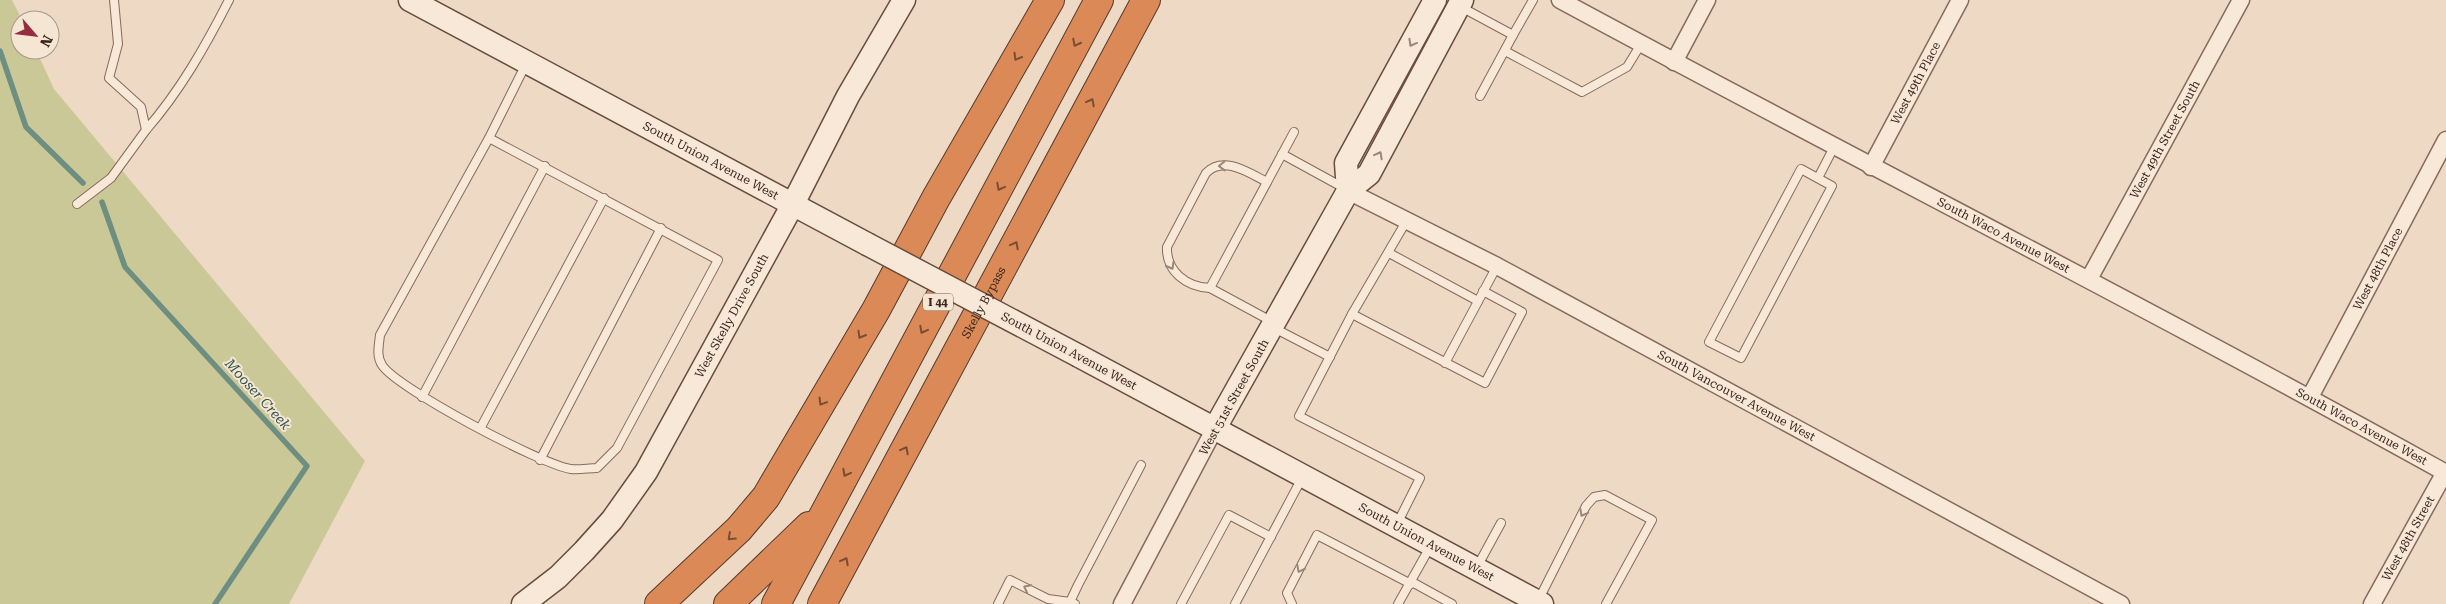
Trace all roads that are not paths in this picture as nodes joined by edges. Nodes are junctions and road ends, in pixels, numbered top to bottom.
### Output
1 (114, 0) edge
2 (229, 0) edge
3 (410, 0) edge
4 (904, 0) edge
5 (1050, 0) edge
6 (1099, 0) edge
7 (1146, 0) edge
8 (1435, 0) edge
9 (1532, 0) edge
10 (1560, 0) edge
11 (1707, 0) edge
12 (1960, 0) edge
13 (2241, 0) edge
14 (1461, 3) edge
15 (1513, 35) junction
16 (1641, 44) junction
17 (1505, 51) junction
18 (1674, 62) junction
19 (527, 63) junction
20 (1480, 96) dead end
21 (146, 130) junction
22 (1294, 132) dead end
23 (489, 138) junction
24 (2446, 140) edge
25 (1834, 147) junction
26 (1282, 154) junction
27 (545, 166) junction
28 (1871, 167) junction
29 (1818, 178) junction
30 (1267, 182) junction
31 (1348, 191) junction
32 (604, 198) junction
33 (77, 204) dead end
34 (793, 204) junction
35 (1407, 219) junction
36 (661, 228) junction
37 (1389, 253) junction
38 (1496, 266) junction
39 (2089, 278) junction
40 (1210, 288) junction
41 (1483, 291) junction
42 (1478, 301) junction
43 (1352, 314) junction
44 (1274, 325) junction
45 (1330, 357) junction
46 (1445, 363) junction
47 (422, 397) junction
48 (2310, 397) junction
49 (481, 428) junction
50 (1215, 428) junction
51 (540, 460) junction
52 (1141, 465) dead end
53 (2445, 473) edge
54 (1303, 476) junction
55 (828, 507) junction
56 (1501, 523) dead end
57 (1396, 526) junction
58 (1270, 537) junction
59 (1431, 545) junction
60 (1476, 569) junction
61 (1411, 583) junction
62 (1072, 603) edge
63 (1540, 603) edge
64 (523, 604) edge
65 (659, 604) edge
66 (728, 604) edge
67 (776, 604) edge
68 (822, 604) edge
69 (998, 604) edge
70 (1122, 604) edge
71 (1181, 604) edge
72 (1235, 604) edge
73 (1292, 604) edge
74 (1398, 604) edge
75 (1452, 604) edge
76 (1606, 604) edge
77 (2121, 604) edge
78 (2372, 604) edge

1 - 21 lane
2 - 21 lane
3 - 19 street, South Union Avenue West
4 - 34 street, West Skelly Drive South
5 -> 65 highway
6 -> 55 highway, I 44
68 -> 7 highway, Skelly Bypass
8 -> 31 street
9 - 15 lane
10 - 16 street, South Waco Avenue West
11 - 18 street
12 - 28 street, West 49th Place
13 - 39 street, West 49th Street South
14 - 15 lane
31 -> 14 street, West 51st Street South
15 - 17 lane
16 - 17 lane
16 - 18 street, South Waco Avenue West
17 - 20 lane
18 - 25 street, South Waco Avenue West
19 - 23 lane
19 - 34 street, South Union Avenue West
21 - 33 lane
22 - 26 lane
23 - 27 lane
23 - 47 lane
24 - 48 street, West 48th Place
25 - 28 street, South Waco Avenue West
25 - 29 lane
26 - 30 lane
26 - 31 lane
27 - 32 lane
27 - 47 lane
28 - 39 street, South Waco Avenue West
29 - 29 lane
30 - 40 lane
30 -> 40 lane
31 - 35 street, South Vancouver Avenue West
31 - 44 street, West 51st Street South
32 - 36 lane
32 - 49 lane
34 - 50 street, South Union Avenue West, bridge
34 - 64 street, West Skelly Drive South
35 - 37 lane
35 - 38 street, South Vancouver Avenue West
36 - 51 lane
36 - 51 lane
37 - 42 lane
37 - 43 lane
38 - 41 lane
38 - 77 street, South Vancouver Avenue West
39 - 48 street, South Waco Avenue West
40 - 44 lane
41 - 42 lane
41 - 46 lane
42 - 46 lane
43 - 45 lane
43 - 46 lane
44 - 45 lane
44 - 50 street, West 51st Street South
45 - 57 lane
47 - 49 lane
48 - 53 street, South Waco Avenue West
49 - 51 lane
50 - 54 street, South Union Avenue West
50 - 70 street, West 51st Street South
52 - 62 lane
53 - 78 street, West 48th Street
54 - 57 street, South Union Avenue West
54 - 58 lane
55 - 66 highway
55 - 67 highway, I 44
56 - 60 lane
57 - 59 street, South Union Avenue West
58 - 71 lane
58 - 72 lane
59 - 60 street, South Union Avenue West
59 - 61 lane
60 - 63 street, South Union Avenue West
61 -> 73 lane
61 - 74 lane
61 - 75 lane
62 -> 69 lane
76 -> 63 lane

